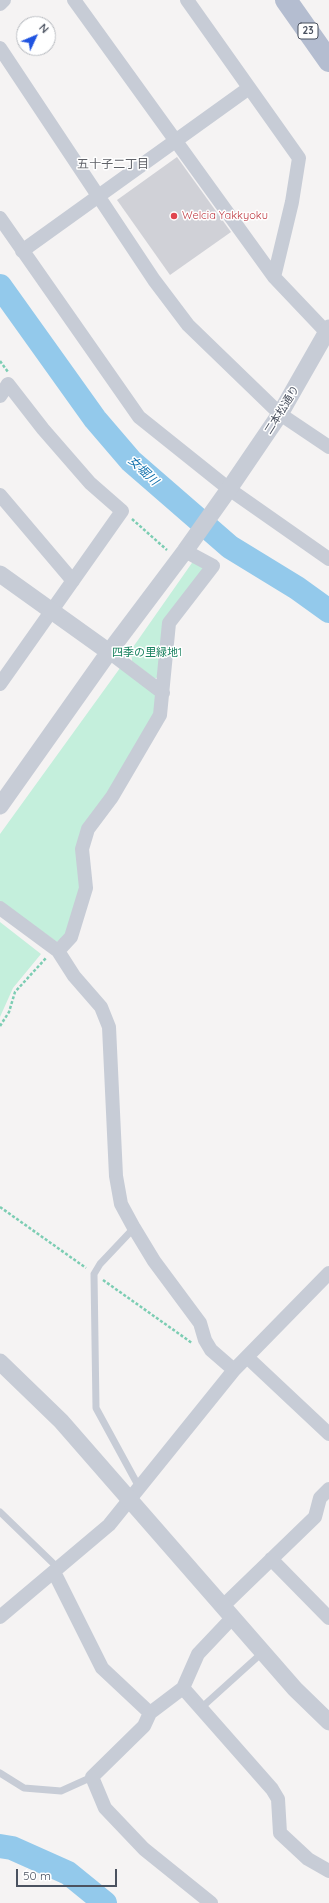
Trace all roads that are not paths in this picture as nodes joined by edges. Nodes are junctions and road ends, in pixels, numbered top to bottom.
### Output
1 (4, 0) edge
2 (74, 0) edge
3 (187, 0) edge
4 (286, 0) edge
5 (0, 4) edge
6 (0, 48) edge
7 (329, 61) edge
8 (249, 88) junction
9 (177, 141) junction
10 (98, 197) junction
11 (0, 218) edge
12 (22, 251) junction
13 (274, 277) junction
14 (328, 332) edge
15 (0, 396) edge
16 (280, 414) junction
17 (329, 447) edge
18 (229, 489) junction
19 (0, 495) edge
20 (184, 552) junction
21 (329, 559) edge
22 (0, 574) edge
23 (73, 581) junction
24 (51, 612) junction
25 (108, 652) junction
26 (2, 676) edge
27 (163, 693) junction
28 (0, 806) edge
29 (0, 908) edge
30 (58, 951) junction
31 (134, 1228) junction
32 (329, 1273) edge
33 (247, 1357) junction
34 (0, 1362) edge
35 (234, 1370) junction
36 (329, 1434) edge
37 (329, 1489) edge
38 (134, 1493) junction
39 (0, 1512) edge
40 (271, 1559) junction
41 (56, 1570) junction
42 (228, 1612) junction
43 (0, 1617) edge
44 (329, 1618) edge
45 (263, 1652) junction
46 (183, 1688) junction
47 (201, 1708) junction
48 (150, 1713) junction
49 (327, 1717) edge
50 (0, 1773) edge
51 (92, 1777) junction
52 (329, 1871) edge
53 (211, 1903) edge

1 - 5 street
2 - 9 street
3 - 8 street
4 - 7 main road, 23
6 - 10 street
8 - 9 street
8 - 13 street
9 - 10 street
9 - 13 street
10 - 12 street
10 - 16 street
11 - 12 street
12 - 18 street
13 - 14 street
14 - 16 street, 二本松通り
15 - 23 street
16 - 17 street
16 - 18 street, 二本松通り
18 - 20 street, 二本松通り
18 - 21 street
19 - 23 street
20 - 25 street, 二本松通り
20 - 27 street
22 - 24 street
23 - 24 street
24 - 25 street
24 - 26 street
25 - 27 street
25 - 28 street, 二本松通り
27 - 30 street
29 - 30 street
30 - 31 street
31 - 35 street
31 - 38 lane
32 - 33 street
33 - 35 street
33 - 36 street
34 - 38 street
35 - 38 street
37 - 40 street
38 - 41 street
38 - 42 street
39 - 41 lane
40 - 42 street
40 - 44 street
41 - 43 street
41 - 48 street
42 - 45 street
42 - 46 street
45 - 47 lane
45 - 49 street
46 - 47 street
46 - 48 street
47 - 52 street
48 - 51 street
50 - 51 lane
51 - 53 street

